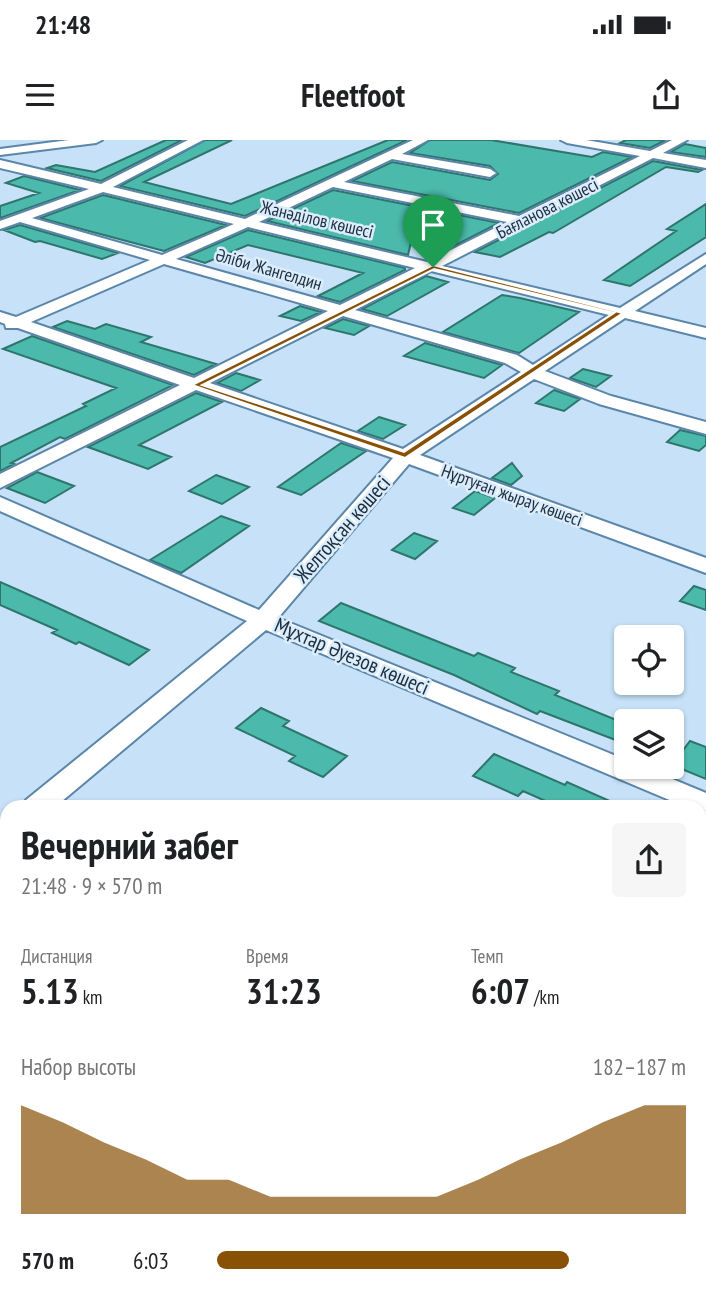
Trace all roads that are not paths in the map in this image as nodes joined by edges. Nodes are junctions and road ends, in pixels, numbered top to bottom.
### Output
1 (96, 140) edge
2 (197, 140) edge
3 (422, 140) edge
4 (567, 140) edge
5 (685, 141) edge
6 (0, 152) edge
7 (654, 154) junction
8 (390, 155) junction
9 (0, 164) edge
10 (706, 164) edge
11 (490, 173) dead end
12 (332, 183) junction
13 (103, 188) junction
14 (19, 218) junction
15 (522, 221) junction
16 (249, 222) junction
17 (0, 225) edge
18 (706, 258) edge
19 (164, 259) junction
20 (433, 267) junction
21 (344, 311) junction
22 (620, 313) junction
23 (6, 324) edge
24 (706, 333) edge
25 (530, 372) junction
26 (196, 385) junction
27 (706, 428) edge
28 (405, 456) junction
29 (0, 482) edge
30 (0, 503) edge
31 (706, 566) edge
32 (263, 620) junction
33 (44, 800) edge
34 (696, 800) edge

1 - 6 street
2 - 13 street
3 - 8 street
4 - 7 street
5 - 7 street, Бағланова көшесі
7 - 10 street
7 - 15 street, Бағланова көшесі
8 - 11 street
8 - 12 street
9 - 13 street, Жанәділов көшесі
12 - 15 street
12 - 16 street
13 - 14 street
13 - 16 street, Жанәділов көшесі
14 - 17 street
14 - 19 street, Әліби Жангелдин
15 - 20 street, Бағланова көшесі
16 - 19 street
16 - 20 street, Жанәділов көшесі
18 - 22 street, Желтоқсан көшесі
19 - 21 street, Әліби Жангелдин
19 - 23 street
20 - 21 street, Бағланова көшесі
20 - 22 street, Жанәділов көшесі
21 - 25 street, Әліби Жангелдин
21 - 26 street, Бағланова көшесі
22 - 24 street, Жанәділов көшесі
22 - 25 street, Желтоқсан көшесі
23 - 26 street, Нұртуған жырау көшесі
25 - 27 street, Әліби Жангелдин
25 - 28 street, Желтоқсан көшесі
26 - 28 street, Нұртуған жырау көшесі
26 - 29 street, Бағланова көшесі
28 - 31 street, Нұртуған жырау көшесі
28 - 32 street, Желтоқсан көшесі
30 - 32 street, Мұхтар Әуезов көшесі
32 - 33 street, Желтоқсан көшесі
32 - 34 street, Мұхтар Әуезов көшесі

